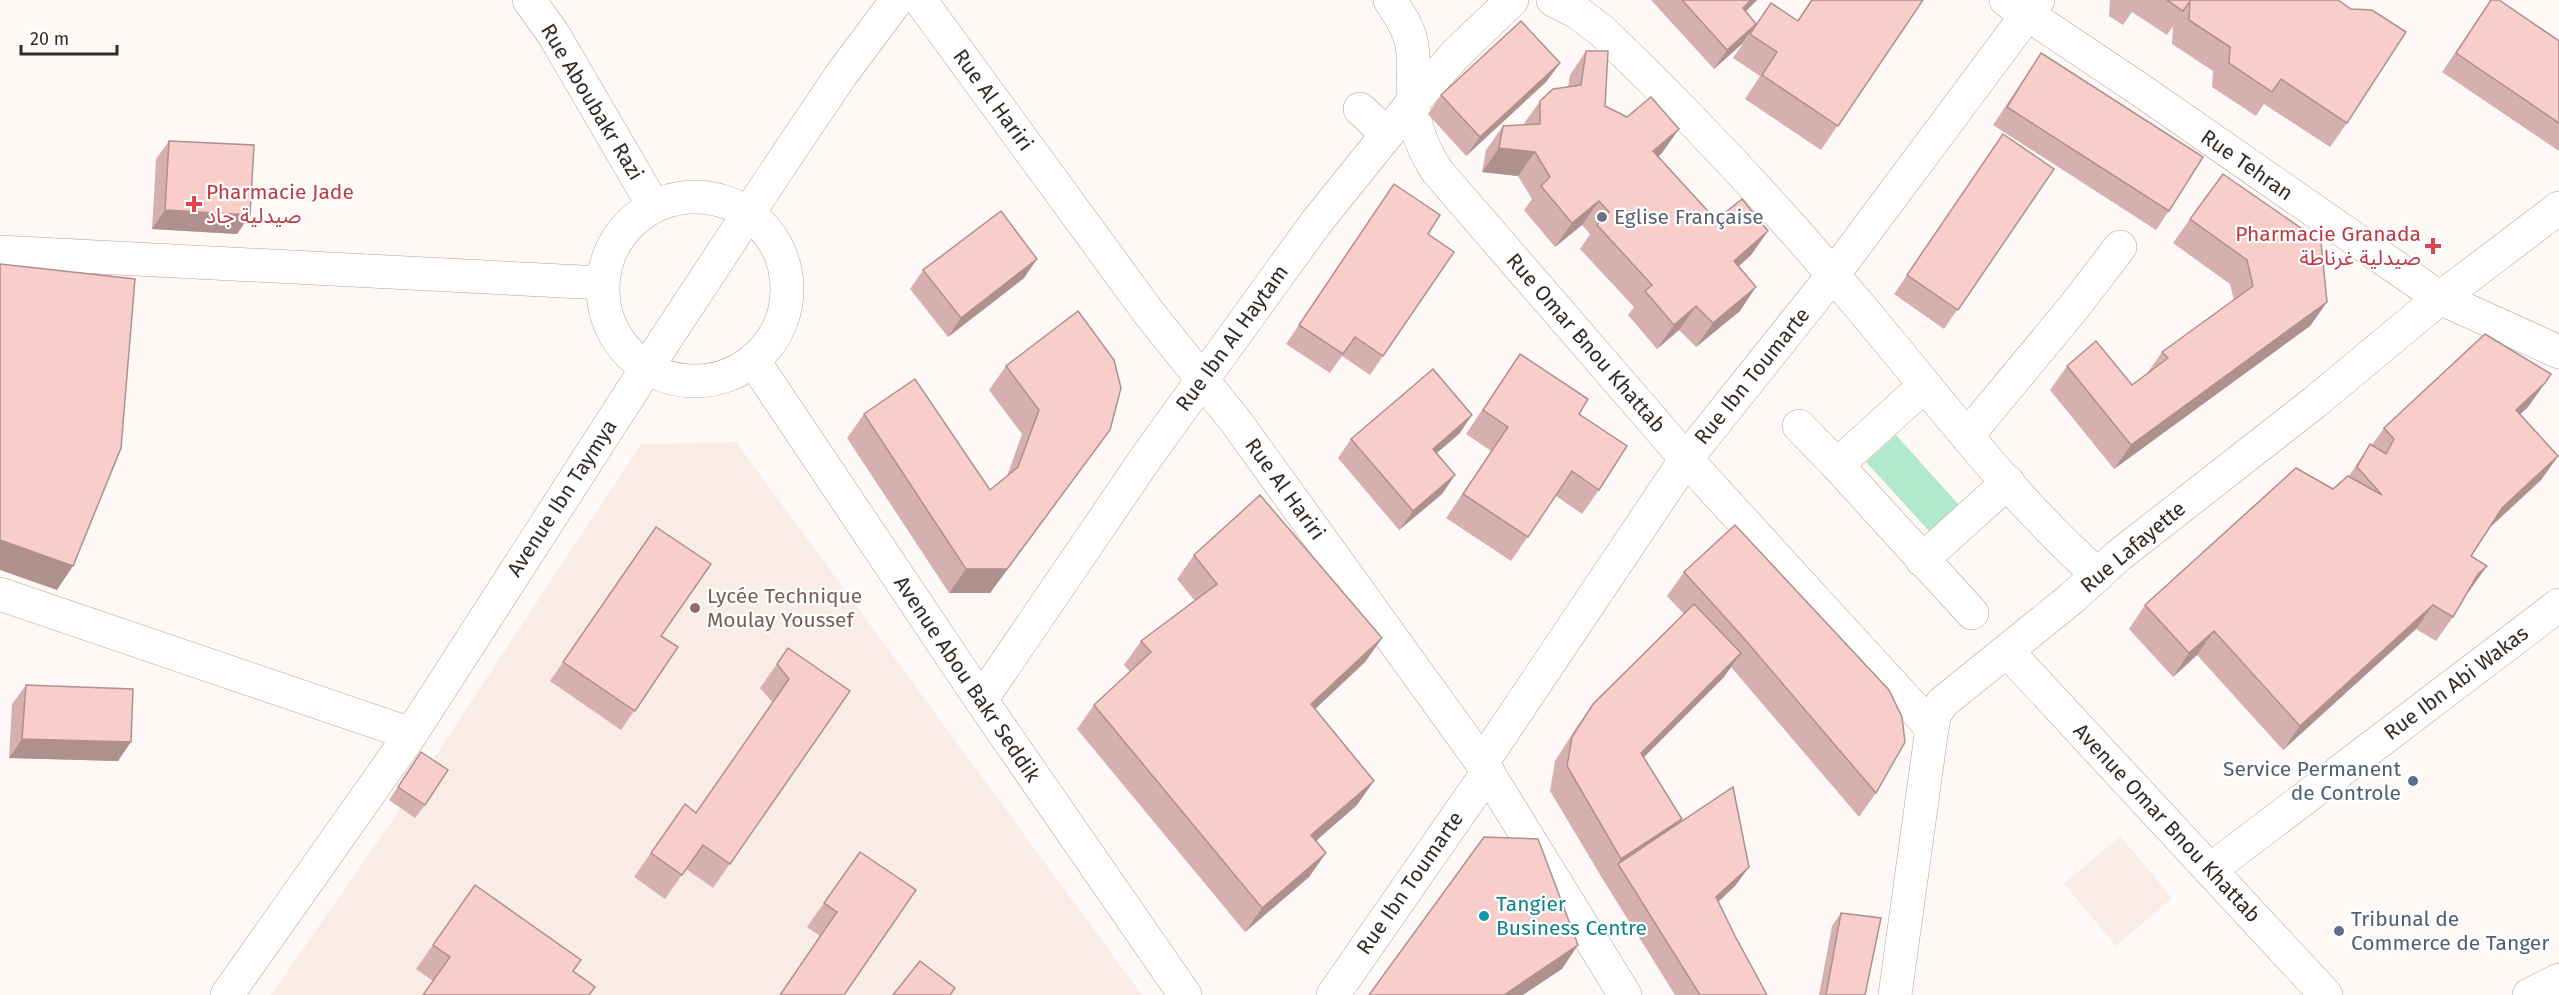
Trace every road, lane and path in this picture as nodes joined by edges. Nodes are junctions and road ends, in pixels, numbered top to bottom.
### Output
1 (529, 0) edge
2 (897, 0) edge
3 (920, 0) edge
4 (1390, 0) edge
5 (1512, 0) edge
6 (1553, 0) edge
7 (2024, 5) edge
8 (1413, 102) junction
9 (1360, 109) dead end
10 (1387, 134) junction
11 (654, 205) junction
12 (2559, 208) edge
13 (749, 213) junction
14 (2120, 247) dead end
15 (0, 252) edge
16 (1833, 275) junction
17 (602, 283) junction
18 (2440, 298) junction
19 (2559, 352) edge
20 (753, 360) junction
21 (646, 369) junction
22 (1203, 379) junction
23 (1924, 386) junction
24 (1799, 426) dead end
25 (1967, 436) junction
26 (1686, 459) junction
27 (1837, 465) junction
28 (2008, 482) junction
29 (1922, 560) junction
30 (2098, 575) junction
31 (0, 594) edge
32 (2559, 605) edge
33 (1972, 613) dead end
34 (2007, 651) junction
35 (981, 700) junction
36 (1932, 728) junction
37 (411, 734) junction
38 (1485, 767) junction
39 (2210, 870) junction
40 (2559, 980) edge
41 (227, 995) edge
42 (1185, 995) edge
43 (1333, 995) edge
44 (1625, 995) edge
45 (1895, 995) edge
46 (2326, 995) edge
47 (2529, 995) edge

1 - 11 street, Rue Aboubakr Razi
2 - 13 street, Avenue Ibn Taymya
3 - 22 street, Rue Al Hariri
4 - 8 street, Rue Omar Bnou Khattab
5 - 8 street, Rue Ibn Al Haytam
6 - 16 street
7 - 16 street, Rue Ibn Toumarte
7 - 18 street, Rue Tehran
8 - 10 street, Rue Ibn Al Haytam
8 - 26 street, Rue Omar Bnou Khattab
9 - 10 street
10 - 22 street, Rue Ibn Al Haytam
11 - 13 street
11 - 17 street
12 - 18 street, Rue Lafayette
13 - 20 street
13 - 21 street, Avenue Ibn Taymya
14 - 25 street
15 - 17 street
16 - 23 street
16 - 26 street, Rue Ibn Toumarte
17 - 21 street
18 - 19 street, Rue Tehran
18 - 30 street, Rue Lafayette
20 - 21 street
20 - 35 street, Avenue Abou Bakr Seddik
21 - 37 street, Avenue Ibn Taymya
22 - 35 street, Rue Ibn Al Haytam
22 - 38 street, Rue Al Hariri
23 - 25 street
23 - 27 street
24 - 27 street
25 - 28 street
26 - 36 street, Rue Omar Bnou Khattab
26 - 38 street, Rue Ibn Toumarte
27 - 29 street
28 - 29 street
28 - 30 street
29 - 33 street
30 - 34 street, Rue Lafayette
31 - 37 street
32 - 39 street, Rue Ibn Abi Wakas
34 - 36 street, Rue Lafayette
34 - 39 street, Avenue Omar Bnou Khattab
35 - 42 street, Avenue Abou Bakr Seddik
36 - 45 street, Rue Lafayette
37 - 41 street, Avenue Ibn Taymya
38 - 43 street, Rue Ibn Toumarte
38 - 44 street, Rue Al Hariri
39 - 46 street, Avenue Omar Bnou Khattab
40 - 47 street

